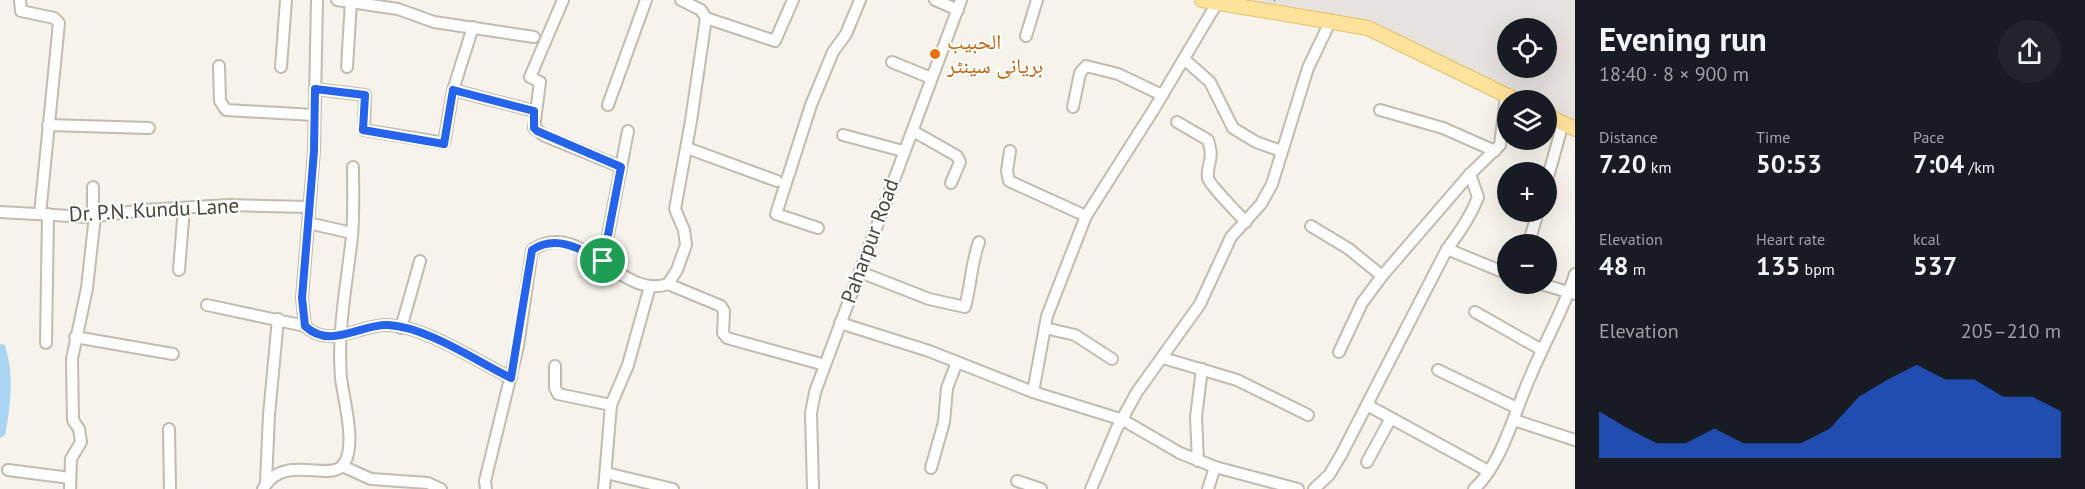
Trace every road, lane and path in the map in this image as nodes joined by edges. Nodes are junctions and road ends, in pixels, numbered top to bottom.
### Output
1 (20, 0) edge
2 (286, 0) edge
3 (317, 0) edge
4 (337, 0) edge
5 (563, 0) edge
6 (646, 0) edge
7 (681, 0) edge
8 (793, 0) edge
9 (860, 0) edge
10 (935, 0) edge
11 (1037, 0) edge
12 (1202, 0) edge
13 (351, 1) edge
14 (1217, 3) junction
15 (960, 5) edge
16 (706, 18) junction
17 (1331, 21) junction
18 (473, 27) junction
19 (1026, 36) dead end
20 (534, 37) dead end
21 (1184, 59) junction
22 (892, 62) dead end
23 (219, 66) dead end
24 (281, 67) dead end
25 (347, 67) dead end
26 (931, 78) junction
27 (315, 89) junction
28 (453, 90) junction
29 (1497, 91) edge
30 (1162, 95) junction
31 (608, 105) dead end
32 (1073, 107) dead end
33 (1380, 110) dead end
34 (534, 111) junction
35 (314, 115) junction
36 (1177, 122) dead end
37 (48, 125) junction
38 (1569, 126) edge
39 (149, 128) dead end
40 (628, 131) dead end
41 (913, 131) junction
42 (843, 135) dead end
43 (687, 148) junction
44 (903, 151) junction
45 (1010, 151) dead end
46 (1281, 151) junction
47 (1496, 151) joint
48 (1555, 162) edge
49 (353, 167) dead end
50 (621, 167) junction
51 (1470, 174) junction
52 (777, 181) dead end
53 (951, 183) dead end
54 (93, 187) dead end
55 (308, 207) junction
56 (184, 208) junction
57 (0, 212) edge
58 (44, 214) junction
59 (94, 216) junction
60 (1086, 216) junction
61 (1246, 222) junction
62 (308, 223) junction
63 (1311, 226) dead end
64 (818, 228) dead end
65 (352, 233) junction
66 (979, 242) dead end
67 (1448, 249) junction
68 (420, 261) dead end
69 (603, 261) junction
70 (1497, 269) edge
71 (179, 270) dead end
72 (860, 272) junction
73 (1575, 274) edge
74 (1382, 276) junction
75 (668, 284) junction
76 (650, 286) junction
77 (1557, 288) edge
78 (1572, 292) edge
79 (207, 304) dead end
80 (1475, 312) dead end
81 (278, 319) junction
82 (840, 323) junction
83 (305, 326) junction
84 (401, 328) junction
85 (1045, 328) junction
86 (75, 337) junction
87 (340, 337) junction
88 (46, 343) dead end
89 (1542, 350) junction
90 (1339, 351) dead end
91 (173, 354) dead end
92 (1163, 358) junction
93 (1112, 359) dead end
94 (957, 362) junction
95 (825, 365) junction
96 (555, 366) dead end
97 (1202, 369) junction
98 (1438, 370) dead end
99 (511, 378) junction
100 (1033, 392) junction
101 (611, 405) junction
102 (1366, 405) junction
103 (1517, 408) junction
104 (1308, 415) dead end
105 (1391, 418) junction
106 (1123, 420) junction
107 (1514, 420) junction
108 (169, 429) dead end
109 (1575, 440) edge
110 (1198, 461) junction
111 (1367, 462) dead end
112 (342, 466) junction
113 (1215, 467) junction
114 (931, 468) dead end
115 (8, 470) dead end
116 (1488, 471) junction
117 (606, 473) junction
118 (1017, 481) dead end
119 (70, 484) edge
120 (265, 486) edge
121 (170, 489) edge
122 (441, 489) edge
123 (486, 489) edge
124 (604, 489) edge
125 (673, 489) edge
126 (813, 489) edge
127 (1041, 489) edge
128 (1091, 489) edge
129 (1208, 489) edge
130 (1298, 489) edge
131 (1314, 489) edge
132 (1474, 489) edge

1 - 37 street
2 - 24 street
3 - 27 street
4 - 13 street
5 - 34 street
6 - 31 street
7 - 16 street
8 - 16 street
9 - 64 street
10 - 15 street
11 - 19 street
12 - 14 main road
13 - 18 street
13 - 25 street
14 - 17 main road
14 - 21 street
15 - 26 street, Paharpur Road
16 - 43 street
17 - 29 main road
17 - 46 street
18 - 20 street
18 - 28 street
21 - 30 street
21 - 46 street
22 - 26 street
23 - 35 street
26 - 41 street, Paharpur Road
27 - 28 street
27 - 35 street
28 - 34 street
30 - 32 street
30 - 60 street
33 - 47 street
34 - 50 street
35 - 55 street
36 - 61 street
37 - 39 street
37 - 58 street
38 - 48 street
40 - 50 street
41 - 44 street, Paharpur Road
41 - 53 street
42 - 44 street
43 - 52 street
43 - 75 street
44 - 72 street, Paharpur Road
45 - 60 street
46 - 61 street
47 - 51 street
49 - 65 street
50 - 69 street
51 - 67 street
51 - 74 street
54 - 59 street
55 - 56 street, Dr. P.N. Kundu Lane
55 - 62 street
56 - 59 street, Dr. P.N. Kundu Lane
56 - 71 street
57 - 58 street, Dr. P.N. Kundu Lane
58 - 59 street, Dr. P.N. Kundu Lane
58 - 88 street
59 - 86 street
60 - 85 street
61 - 92 street
62 - 65 street
62 - 83 street
63 - 74 street
65 - 87 street
66 - 72 street
67 - 70 street
67 - 102 street
68 - 84 street
69 - 76 street
69 - 99 street
72 - 82 street, Paharpur Road
73 - 78 street
74 - 90 street
75 - 76 street
75 - 95 street
76 - 101 street
77 - 78 street
78 - 89 street
79 - 81 street
80 - 89 street
81 - 83 street
81 - 120 street
82 - 94 street
82 - 95 street, Paharpur Road
83 - 87 street
84 - 87 street
84 - 99 street
85 - 93 street
85 - 100 street
86 - 91 street
86 - 119 street
87 - 112 street
89 - 103 street
92 - 97 street
92 - 106 street
94 - 100 street
94 - 114 street
95 - 126 street, Paharpur Road
96 - 101 street
97 - 104 street
97 - 110 street
98 - 103 street
99 - 123 street
100 - 106 street
101 - 117 street
102 - 105 street
102 - 131 street
103 - 107 street
105 - 111 street
105 - 116 street
106 - 110 street
106 - 128 street
107 - 109 street
107 - 116 street
108 - 121 street
110 - 113 street
112 - 120 street
112 - 122 street
113 - 129 street
113 - 130 street
115 - 119 street
116 - 132 street
117 - 124 street
117 - 125 street
118 - 127 street

